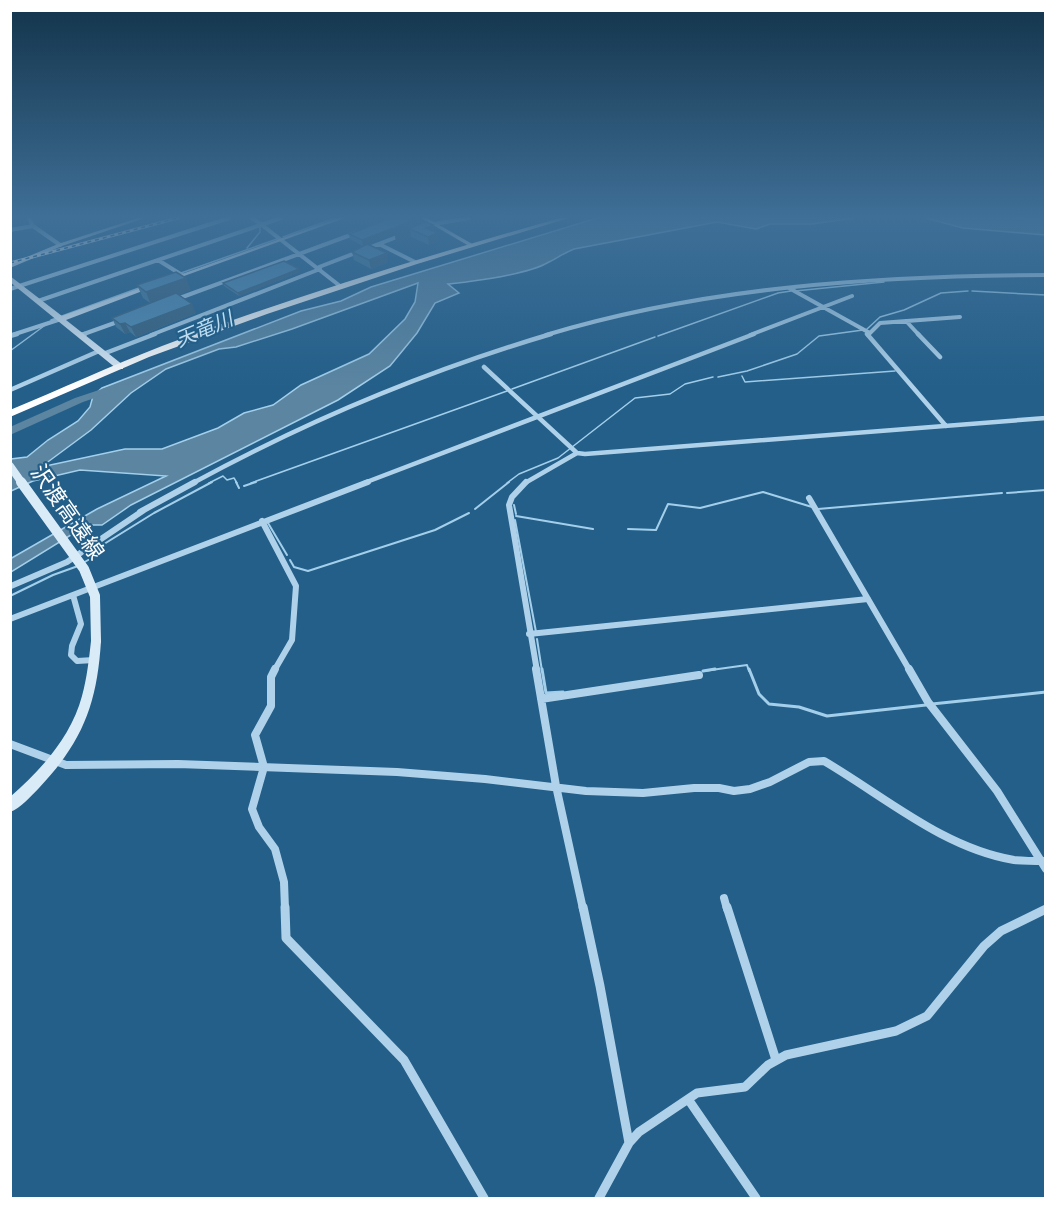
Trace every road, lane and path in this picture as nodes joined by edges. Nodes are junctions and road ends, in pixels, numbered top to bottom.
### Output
1 (56, 274) edge
2 (116, 274) edge
3 (180, 274) edge
4 (244, 274) edge
5 (302, 274) edge
6 (326, 274) edge
7 (376, 274) edge
8 (1046, 275) edge
9 (10, 278) edge
10 (167, 280) edge
11 (158, 284) edge
12 (21, 286) junction
13 (340, 286) junction
14 (788, 288) junction
15 (10, 289) edge
16 (852, 296) dead end
17 (175, 300) edge
18 (38, 301) junction
19 (823, 307) junction
20 (960, 317) dead end
21 (57, 318) junction
22 (123, 320) edge
23 (906, 321) junction
24 (868, 332) junction
25 (81, 335) junction
26 (10, 336) edge
27 (101, 352) junction
28 (940, 357) dead end
29 (120, 367) junction
30 (484, 367) dead end
31 (10, 390) edge
32 (10, 414) edge
33 (538, 416) junction
34 (1046, 418) edge
35 (946, 426) junction
36 (574, 450) junction
37 (10, 466) edge
38 (809, 498) dead end
39 (146, 508) junction
40 (140, 512) dead end
41 (262, 521) junction
42 (26, 577) dead end
43 (11, 586) edge
44 (73, 595) junction
45 (868, 599) junction
46 (10, 618) edge
47 (529, 634) junction
48 (94, 660) junction
49 (699, 675) dead end
50 (541, 699) junction
51 (10, 744) edge
52 (54, 761) junction
53 (264, 767) junction
54 (556, 786) junction
55 (10, 806) edge
56 (1042, 861) edge
57 (1046, 869) edge
58 (724, 898) dead end
59 (1046, 909) edge
60 (776, 1060) junction
61 (688, 1099) junction
62 (629, 1143) junction
63 (484, 1198) edge
64 (599, 1198) edge
65 (756, 1198) edge

1 - 12 street
2 - 18 street
3 - 10 street
4 - 17 street
5 - 27 street
6 - 13 street
7 - 13 highway
8 - 14 street
9 - 12 street
11 - 21 street
12 - 15 street
12 - 18 street
13 - 29 highway
14 - 19 street
14 - 39 street
16 - 19 street
18 - 21 street
19 - 24 street
19 - 33 street
20 - 23 street
21 - 25 street
21 - 26 street
22 - 25 street
23 - 24 street
23 - 28 street
24 - 35 street
25 - 27 street
27 - 29 street
27 - 31 street
29 - 32 highway
30 - 33 street
33 - 36 street
33 - 41 street
34 - 35 street
35 - 36 street
36 - 47 street
37 - 48 street, 沢渡高遠線, bridge
38 - 45 street
39 - 40 street
39 - 43 street
41 - 44 street
41 - 53 street
42 - 43 street
44 - 46 street
44 - 48 street
45 - 47 street
45 - 56 street
47 - 50 street
48 - 52 street, 沢渡高遠線
49 - 50 street
50 - 54 street
51 - 52 street
52 - 53 street
52 - 55 street, 沢渡高遠線
53 - 54 street
53 - 63 street
54 - 56 street
54 - 62 street
56 - 57 street
58 - 60 street
59 - 60 street
60 - 61 street
61 - 62 street
61 - 65 street
62 - 64 street

